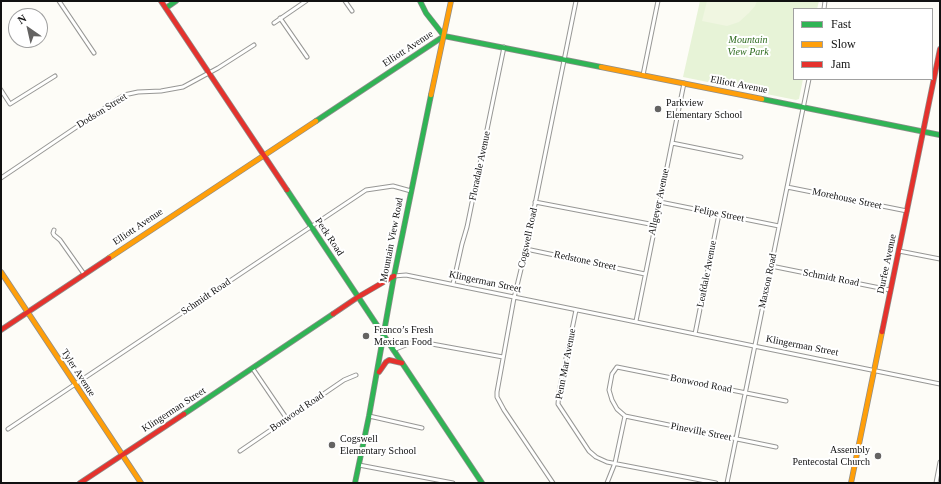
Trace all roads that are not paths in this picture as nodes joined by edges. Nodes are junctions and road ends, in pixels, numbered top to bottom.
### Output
1 (59, 1) edge
2 (161, 1) edge
3 (176, 1) edge
4 (306, 1) edge
5 (345, 1) edge
6 (420, 1) edge
7 (451, 1) edge
8 (576, 1) edge
9 (658, 1) edge
10 (166, 8) junction
11 (352, 11) dead end
12 (280, 18) junction
13 (274, 23) dead end
14 (444, 36) junction
15 (254, 45) dead end
16 (504, 47) junction
17 (940, 49) edge
18 (94, 53) dead end
19 (307, 57) dead end
20 (564, 59) junction
21 (209, 72) junction
22 (643, 75) junction
23 (54, 76) dead end
24 (809, 80) edge
25 (684, 83) junction
26 (1, 90) edge
27 (804, 108) junction
28 (924, 131) junction
29 (940, 135) edge
30 (672, 143) junction
31 (263, 155) junction
32 (740, 157) dead end
33 (1, 178) edge
34 (787, 187) junction
35 (411, 191) junction
36 (535, 202) junction
37 (660, 202) junction
38 (906, 211) junction
39 (719, 214) junction
40 (655, 225) junction
41 (779, 226) junction
42 (312, 227) junction
43 (54, 230) dead end
44 (526, 249) junction
45 (899, 251) junction
46 (940, 259) edge
47 (771, 266) junction
48 (1, 272) edge
49 (84, 274) junction
50 (645, 274) junction
51 (394, 276) junction
52 (453, 284) junction
53 (890, 290) junction
54 (358, 297) junction
55 (514, 298) junction
56 (576, 310) junction
57 (28, 312) junction
58 (636, 322) junction
59 (1, 330) edge
60 (695, 334) junction
61 (383, 335) junction
62 (755, 346) junction
63 (393, 350) junction
64 (503, 357) junction
65 (402, 363) junction
66 (253, 369) junction
67 (874, 370) junction
68 (356, 374) dead end
69 (376, 377) junction
70 (74, 384) junction
71 (940, 384) edge
72 (744, 392) junction
73 (786, 401) dead end
74 (369, 416) junction
75 (625, 416) junction
76 (287, 419) junction
77 (422, 428) dead end
78 (8, 429) dead end
79 (735, 438) junction
80 (776, 447) dead end
81 (240, 451) dead end
82 (122, 456) junction
83 (940, 462) edge
84 (615, 463) junction
85 (359, 465) junction
86 (80, 483) edge
87 (141, 483) edge
88 (355, 483) edge
89 (452, 483) edge
90 (482, 483) edge
91 (553, 483) edge
92 (607, 483) edge
93 (716, 483) edge
94 (727, 483) edge
95 (851, 483) edge
96 (936, 483) edge

1 - 18 street
2 - 10 street, Peck Road
3 - 10 street
4 - 12 street
5 - 11 street
6 - 14 street
7 - 14 street, Mountain View Road
8 - 20 street, Cogswell Road
9 - 22 street
10 - 21 street, Peck Road
12 - 13 street
12 - 19 street
14 - 16 street, Elliott Avenue
14 - 31 street, Elliott Avenue
14 - 35 street, Mountain View Road
15 - 21 street, Dodson Street
16 - 20 street, Elliott Avenue
16 - 52 street, Floradale Avenue
17 - 28 street, Durfee Avenue
20 - 22 street, Elliott Avenue
20 - 36 street, Cogswell Road
21 - 31 street, Peck Road
21 - 33 street, Dodson Street
22 - 25 street, Elliott Avenue
23 - 26 street
24 - 27 street, Maxson Road
25 - 27 street, Elliott Avenue
25 - 30 street, Allgeyer Avenue
27 - 28 street, Elliott Avenue
27 - 34 street, Maxson Road
28 - 29 street, Elliott Avenue
28 - 38 street, Durfee Avenue
30 - 32 street
30 - 37 street, Allgeyer Avenue
31 - 42 street, Peck Road
31 - 49 street, Elliott Avenue
34 - 38 street, Morehouse Street
34 - 41 street, Maxson Road
35 - 42 street, Schmidt Road
35 - 51 street, Mountain View Road
36 - 40 street
36 - 44 street, Cogswell Road
37 - 39 street, Felipe Street
37 - 40 street, Allgeyer Avenue
38 - 45 street, Durfee Avenue
39 - 41 street, Felipe Street
39 - 60 street, Leafdale Avenue
40 - 50 street, Allgeyer Avenue
41 - 47 street, Maxson Road
42 - 54 street, Peck Road
42 - 70 street, Schmidt Road
43 - 49 street
44 - 50 street, Redstone Street
44 - 55 street, Cogswell Road
45 - 46 street
45 - 53 street, Durfee Avenue
47 - 53 street, Schmidt Road
47 - 62 street, Maxson Road
48 - 57 street, Tyler Avenue
49 - 57 street, Elliott Avenue
50 - 58 street, Allgeyer Avenue
51 - 52 street, Klingerman Street
51 - 54 street, Klingerman Street
51 - 61 street, Mountain View Road
52 - 55 street, Klingerman Street
53 - 67 street, Durfee Avenue
54 - 61 street, Peck Road
54 - 66 street, Klingerman Street
55 - 56 street, Klingerman Street
55 - 64 street, Cogswell Road
56 - 58 street, Klingerman Street
56 - 84 street, Penn Mar Avenue
57 - 59 street, Elliott Avenue
57 - 70 street, Tyler Avenue
58 - 60 street, Klingerman Street
60 - 62 street, Klingerman Street
61 - 63 street, Peck Road
61 - 69 street, Mountain View Road
62 - 67 street, Klingerman Street
62 - 72 street, Maxson Road
63 - 64 street
63 - 65 street, Peck Road
64 - 91 street, Cogswell Road
65 - 69 street
65 - 90 street, Peck Road
66 - 76 street
66 - 82 street, Klingerman Street
67 - 71 street, Klingerman Street
67 - 95 street, Durfee Avenue
68 - 76 street, Bonwood Road
69 - 74 street, Mountain View Road
70 - 78 street, Schmidt Road
70 - 82 street, Tyler Avenue
72 - 73 street, Bonwood Road
72 - 75 street, Bonwood Road
72 - 79 street, Maxson Road
74 - 77 street
74 - 85 street, Mountain View Road
75 - 79 street, Pineville Street
75 - 84 street
76 - 81 street, Bonwood Road
79 - 80 street, Pineville Street
79 - 94 street, Maxson Road
82 - 86 street, Klingerman Street
82 - 87 street, Tyler Avenue
83 - 96 street
84 - 92 street
84 - 93 street, Penn Mar Avenue
85 - 88 street, Mountain View Road
85 - 89 street

